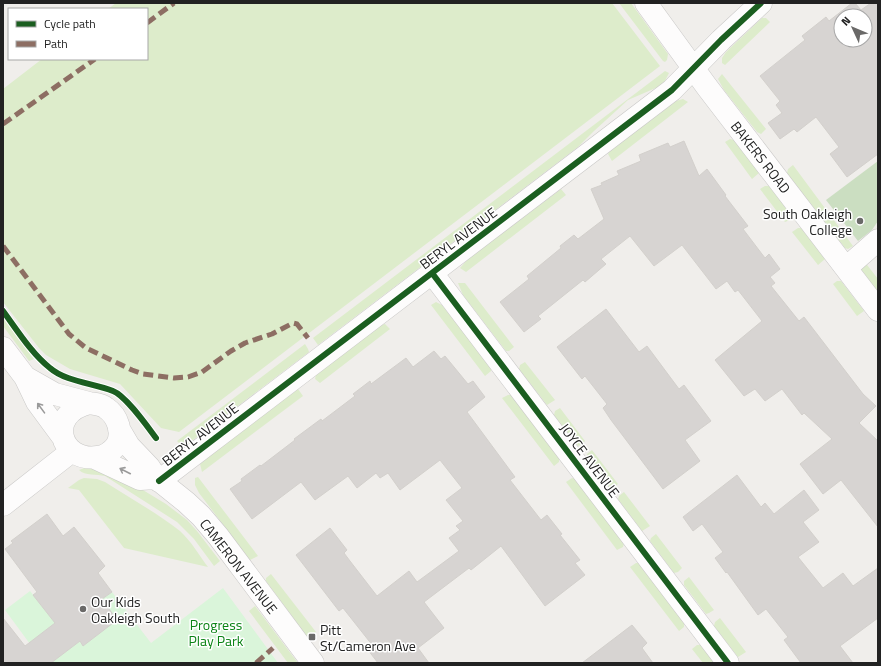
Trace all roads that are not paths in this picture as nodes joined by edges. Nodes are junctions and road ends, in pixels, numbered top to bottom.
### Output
1 (646, 3) edge
2 (761, 3) edge
3 (694, 68) junction
4 (878, 240) edge
5 (846, 268) junction
6 (432, 272) junction
7 (878, 310) edge
8 (3, 348) edge
9 (25, 377) junction
10 (89, 403) junction
11 (120, 429) junction
12 (67, 444) junction
13 (95, 458) junction
14 (158, 480) junction
15 (3, 505) edge
16 (313, 663) edge
17 (728, 663) edge

1 - 3 street, BAKERS ROAD
2 - 3 street, BERYL AVENUE
3 - 5 street, BAKERS ROAD
3 - 6 street, BERYL AVENUE
4 - 5 street
5 - 7 street, BAKERS ROAD
6 - 14 street, BERYL AVENUE
6 - 17 street, JOYCE AVENUE
8 - 9 street
9 - 10 street
12 -> 9 street
10 - 11 street
10 - 12 street
11 - 13 street
11 - 14 street, CAMERON AVENUE
12 - 13 street
12 - 15 street
14 -> 13 street
14 - 16 street, CAMERON AVENUE

